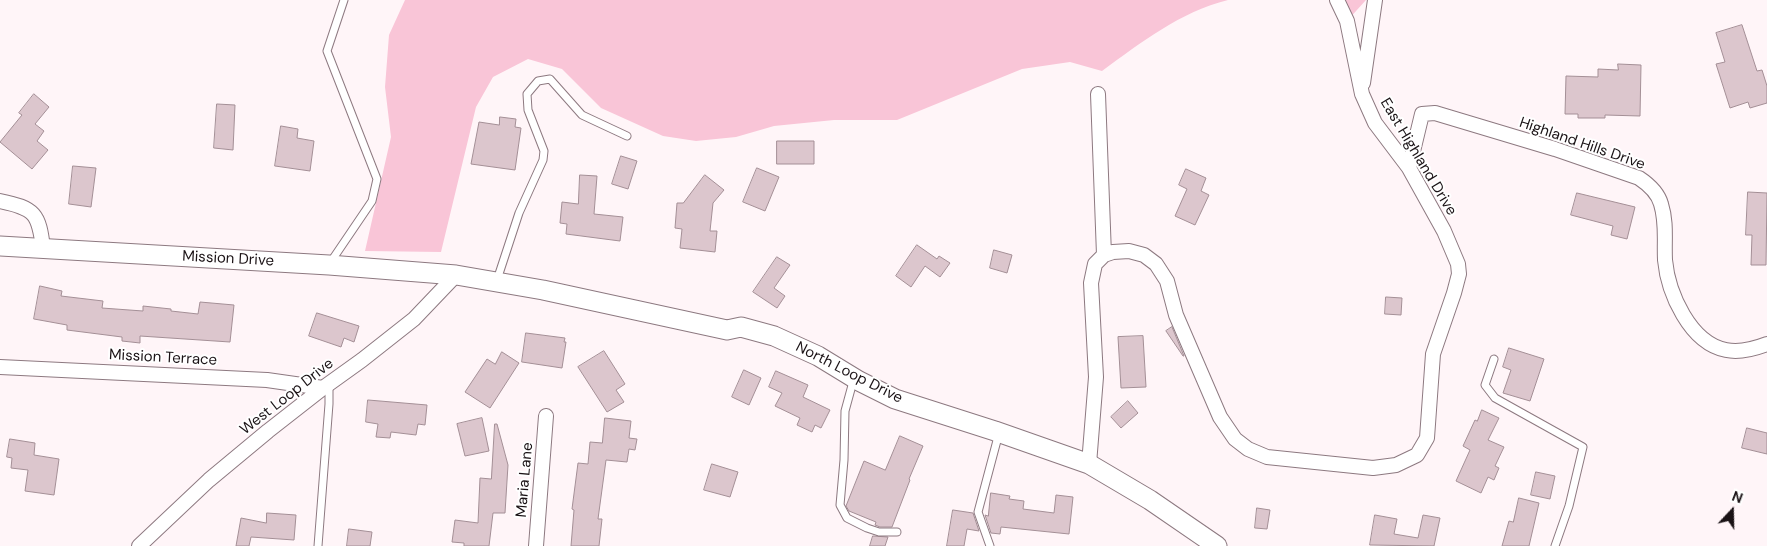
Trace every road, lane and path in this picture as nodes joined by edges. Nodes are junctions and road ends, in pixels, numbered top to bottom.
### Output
1 (344, 0) edge
2 (1337, 0) edge
3 (1375, 0) edge
4 (1098, 94) dead end
5 (1362, 94) junction
6 (627, 136) dead end
7 (1409, 168) junction
8 (0, 201) edge
9 (0, 246) edge
10 (43, 248) junction
11 (1104, 255) junction
12 (329, 265) junction
13 (456, 275) junction
14 (497, 281) junction
15 (1767, 344) edge
16 (1494, 359) dead end
17 (0, 367) edge
18 (854, 378) junction
19 (326, 386) junction
20 (546, 416) dead end
21 (1000, 433) junction
22 (1089, 464) junction
23 (897, 532) dead end
24 (139, 546) edge
25 (318, 546) edge
26 (536, 546) edge
27 (990, 546) edge
28 (1217, 546) edge
29 (1555, 546) edge

1 - 12 lane
2 - 5 street, East Highland Drive
3 - 5 street
4 - 11 street
5 - 7 street, East Highland Drive
6 - 14 lane
7 - 11 street, East Highland Drive
7 - 15 street, Highland Hills Drive
8 - 10 street
9 - 10 street, Mission Drive
10 - 12 street, Mission Drive
11 - 22 street
12 - 13 street, Mission Drive
13 - 14 street, North Loop Drive
13 - 19 street, West Loop Drive
14 - 18 street, North Loop Drive
16 - 29 lane
17 - 19 street, Mission Terrace
18 - 21 street, North Loop Drive
18 - 23 lane
19 - 24 street, West Loop Drive
19 - 25 lane
20 - 26 street, Maria Lane
21 - 22 street, North Loop Drive
21 - 27 lane
22 - 28 street, North Loop Drive

